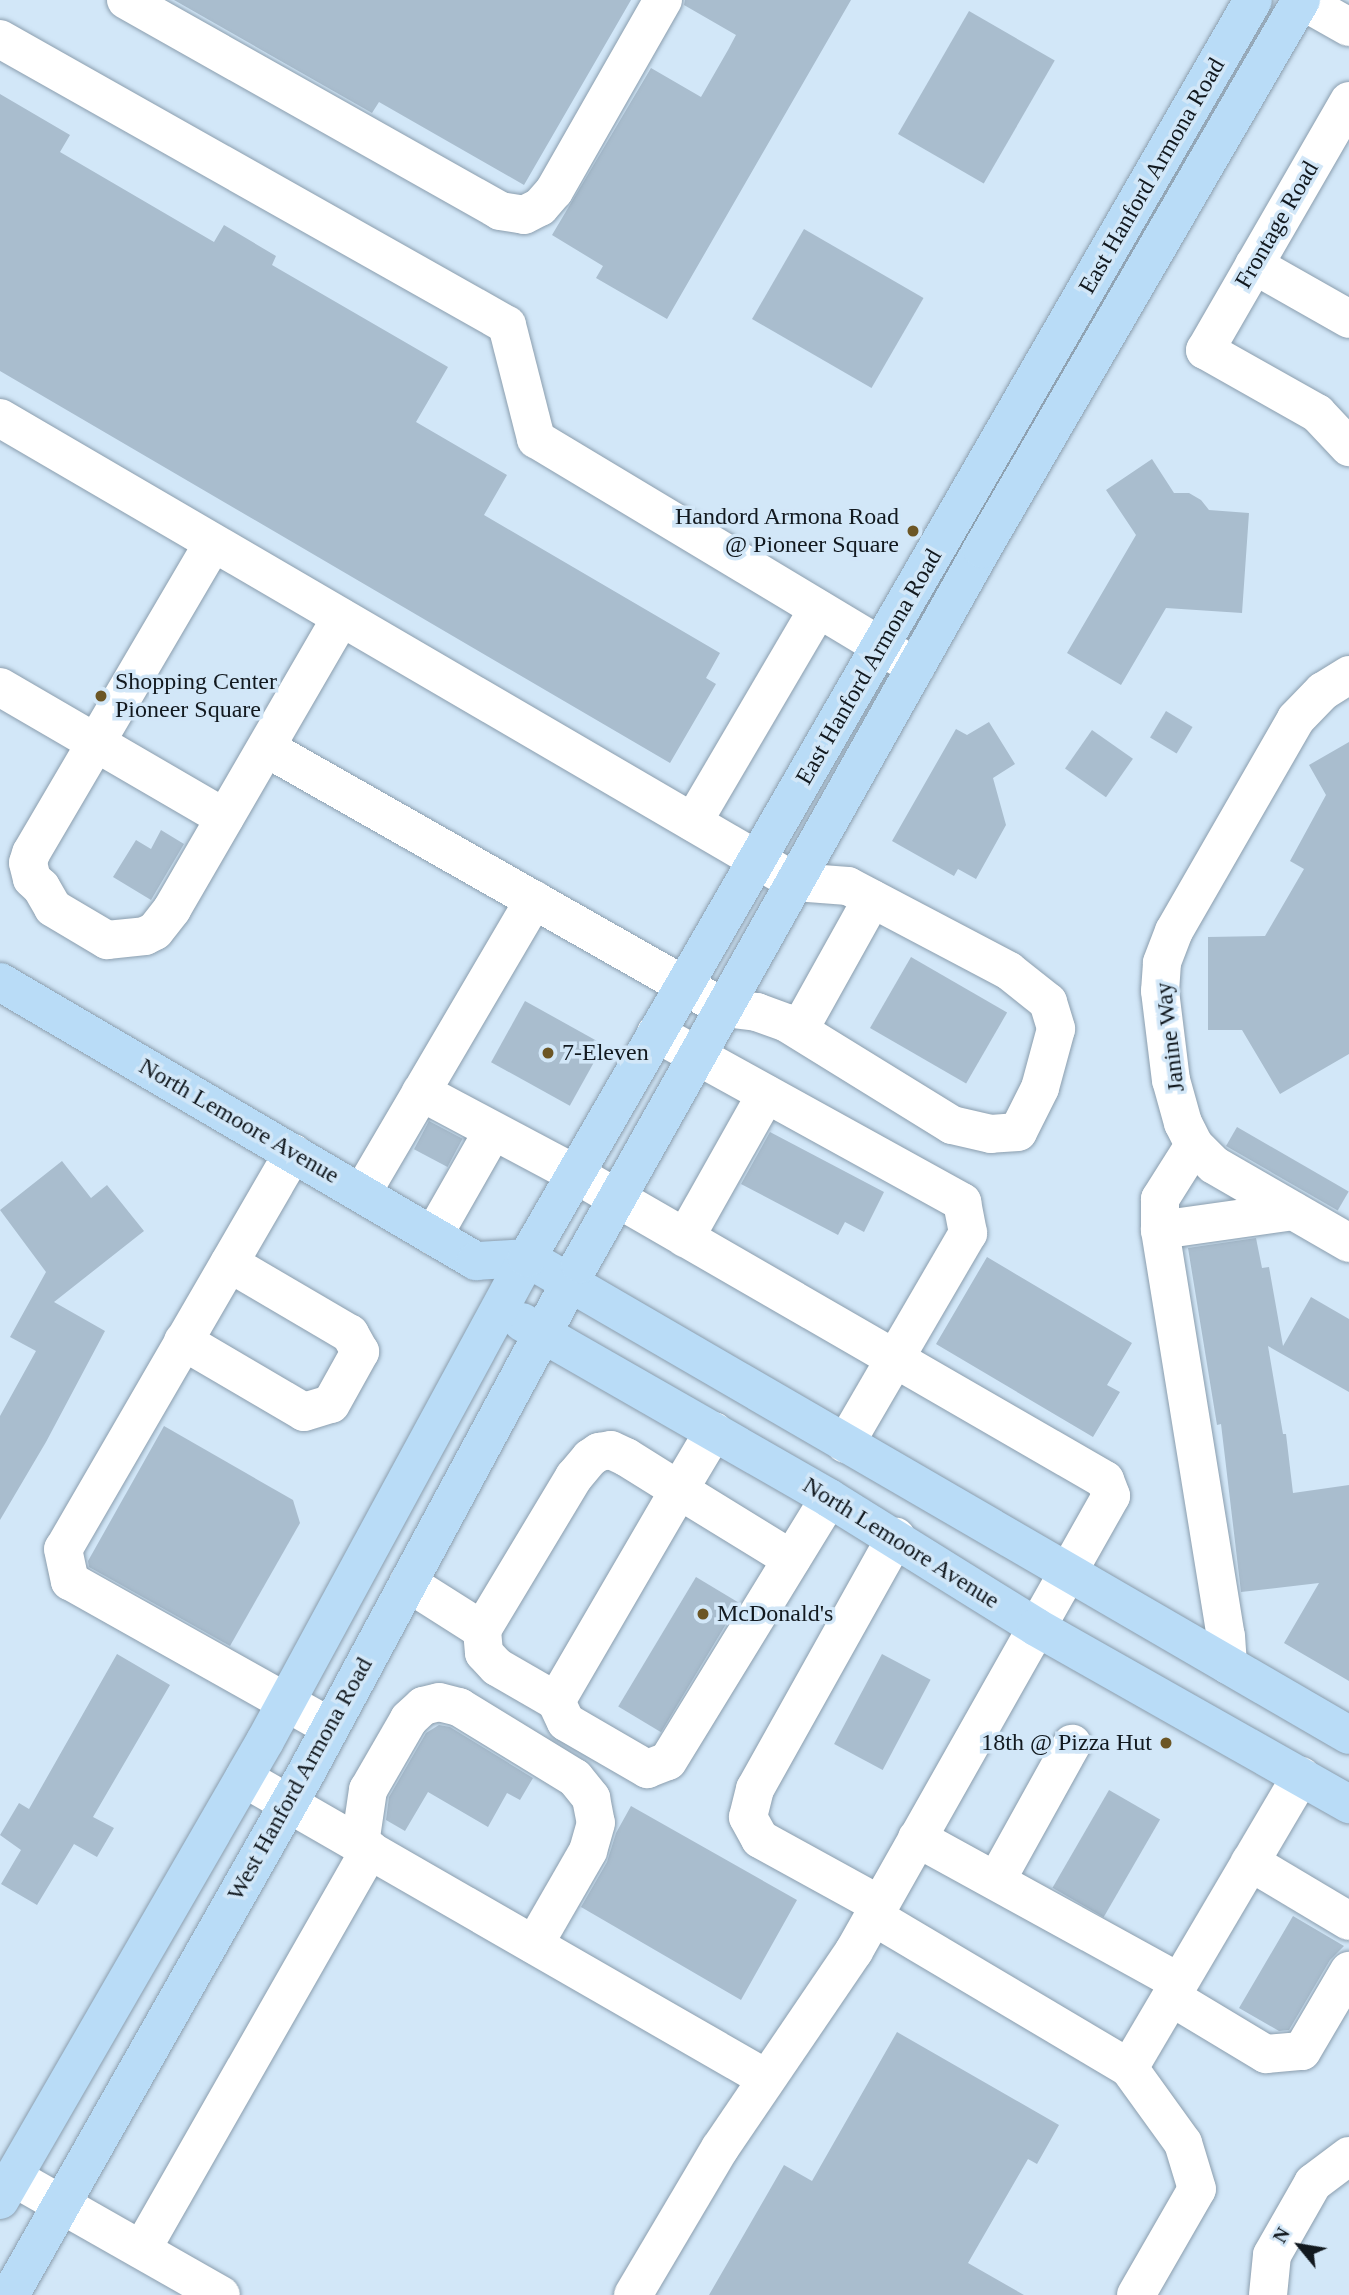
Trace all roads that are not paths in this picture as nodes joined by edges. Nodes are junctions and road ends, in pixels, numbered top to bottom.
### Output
1 (126, 0) edge
2 (663, 0) edge
3 (1253, 0) edge
4 (1301, 0) edge
5 (1349, 27) edge
6 (0, 39) edge
7 (1349, 101) edge
8 (1254, 265) junction
9 (1349, 319) edge
10 (0, 418) edge
11 (1349, 447) edge
12 (213, 543) junction
13 (818, 609) junction
14 (341, 617) junction
15 (880, 647) junction
16 (916, 667) junction
17 (1349, 675) edge
18 (0, 687) edge
19 (97, 743) junction
20 (268, 749) junction
21 (225, 818) junction
22 (693, 822) junction
23 (758, 859) junction
24 (795, 882) junction
25 (872, 899) junction
26 (534, 900) junction
27 (0, 982) edge
28 (684, 986) junction
29 (724, 1008) junction
30 (799, 1030) junction
31 (656, 1033) junction
32 (697, 1056) junction
33 (421, 1092) junction
34 (766, 1094) junction
35 (493, 1131) junction
36 (1194, 1145) junction
37 (293, 1153) junction
38 (575, 1174) junction
39 (362, 1193) junction
40 (617, 1198) junction
41 (1293, 1211) junction
42 (1160, 1230) junction
43 (433, 1236) junction
44 (685, 1237) junction
45 (1349, 1243) edge
46 (527, 1258) junction
47 (477, 1261) junction
48 (229, 1263) junction
49 (577, 1271) junction
50 (492, 1322) junction
51 (543, 1334) junction
52 (183, 1340) junction
53 (896, 1360) junction
54 (714, 1431) junction
55 (845, 1444) junction
56 (923, 1489) junction
57 (678, 1490) junction
58 (829, 1498) junction
59 (896, 1537) junction
60 (364, 1556) junction
61 (791, 1559) junction
62 (1067, 1573) junction
63 (408, 1583) junction
64 (1036, 1627) junction
65 (482, 1630) junction
66 (1228, 1665) junction
67 (556, 1701) junction
68 (285, 1703) junction
69 (330, 1727) junction
70 (1349, 1735) edge
71 (1072, 1744) dead end
72 (1301, 1776) junction
73 (244, 1778) junction
74 (288, 1803) junction
75 (1349, 1804) edge
76 (917, 1838) junction
77 (365, 1847) junction
78 (1250, 1862) junction
79 (996, 1881) junction
80 (876, 1911) junction
81 (1349, 1921) edge
82 (534, 1944) junction
83 (1349, 1971) edge
84 (1175, 1989) junction
85 (1129, 2068) junction
86 (767, 2079) junction
87 (1349, 2156) edge
88 (7, 2189) edge
89 (62, 2204) junction
90 (142, 2249) junction
91 (10, 2295) edge
92 (221, 2295) edge
93 (633, 2295) edge
94 (1136, 2295) edge
95 (1268, 2295) edge

1 - 2 street
3 - 15 main road, East Hanford Armona Road
4 - 5 street
4 - 16 main road, East Hanford Armona Road
6 - 13 street
7 - 8 street, Frontage Road
8 - 9 street
8 - 11 street, Frontage Road
10 - 12 street
12 - 14 street
12 - 19 street
13 - 15 street
13 - 22 street
14 - 20 street
14 - 22 street
15 - 16 street
15 - 23 main road, East Hanford Armona Road
16 - 24 main road, East Hanford Armona Road
17 - 36 street, Janine Way
18 - 19 street
19 - 21 street
19 - 21 street
20 - 21 street
20 - 26 street
22 - 23 street
23 - 24 street
23 - 28 main road, East Hanford Armona Road
24 - 25 street
24 - 29 main road, East Hanford Armona Road
25 - 30 street
25 - 30 street
26 - 28 street
26 - 33 street
27 - 37 main road, North Lemoore Avenue
28 - 29 street
28 - 31 main road, East Hanford Armona Road
29 - 30 street
29 - 32 main road, East Hanford Armona Road
31 - 32 street
31 - 38 main road, East Hanford Armona Road
32 - 34 street
32 - 40 main road, East Hanford Armona Road
33 - 35 street
33 - 39 street
34 - 44 street
34 - 53 street
35 - 38 street
35 - 43 street
36 - 41 street, Janine Way
36 - 42 street
37 - 39 main road, North Lemoore Avenue
37 - 48 street
38 - 40 street
38 - 46 main road, East Hanford Armona Road
39 - 43 main road, North Lemoore Avenue
40 - 44 street
40 - 49 main road, East Hanford Armona Road
41 - 42 street
41 - 45 street, Janine Way
42 - 66 street
43 - 47 main road, North Lemoore Avenue
44 - 53 street
46 - 47 main road
46 - 49 main road
46 - 50 main road, East Hanford Armona Road
47 - 50 main road
48 - 52 street
48 - 52 street
49 - 51 main road, West Hanford Armona Road
49 - 55 main road
50 - 51 main road, North Lemoore Avenue
50 - 60 main road, West Hanford Armona Road
51 - 54 main road, North Lemoore Avenue
51 - 63 main road, West Hanford Armona Road
52 - 68 street
53 - 55 street
53 - 62 street
54 - 57 street
54 - 58 main road, North Lemoore Avenue
55 - 56 main road
56 - 59 main road
56 - 62 main road
57 - 61 street
57 - 65 street
57 - 67 street
58 - 59 main road, North Lemoore Avenue
58 - 61 street
59 - 64 main road, North Lemoore Avenue
59 - 80 street
60 - 63 main road
60 - 68 main road, West Hanford Armona Road
61 - 67 street
62 - 64 street
62 - 66 main road
63 - 65 street
63 - 69 main road, West Hanford Armona Road
64 - 72 main road, North Lemoore Avenue
64 - 76 street
65 - 67 street
66 - 70 main road
68 - 69 street
68 - 73 main road, West Hanford Armona Road
69 - 74 main road, West Hanford Armona Road
71 - 79 street
72 - 75 main road, North Lemoore Avenue
72 - 78 street
73 - 74 street
73 - 88 main road, West Hanford Armona Road
74 - 77 street
74 - 89 main road, West Hanford Armona Road
76 - 79 street
76 - 80 street
77 - 82 street
77 - 82 street
77 - 90 street
78 - 81 street
78 - 84 street
79 - 84 street
80 - 85 street
80 - 86 street
82 - 86 street
83 - 84 street
84 - 85 street
85 - 94 street
86 - 93 street
87 - 95 street
88 - 89 street
89 - 90 street
89 - 91 main road, West Hanford Armona Road
90 - 92 street

